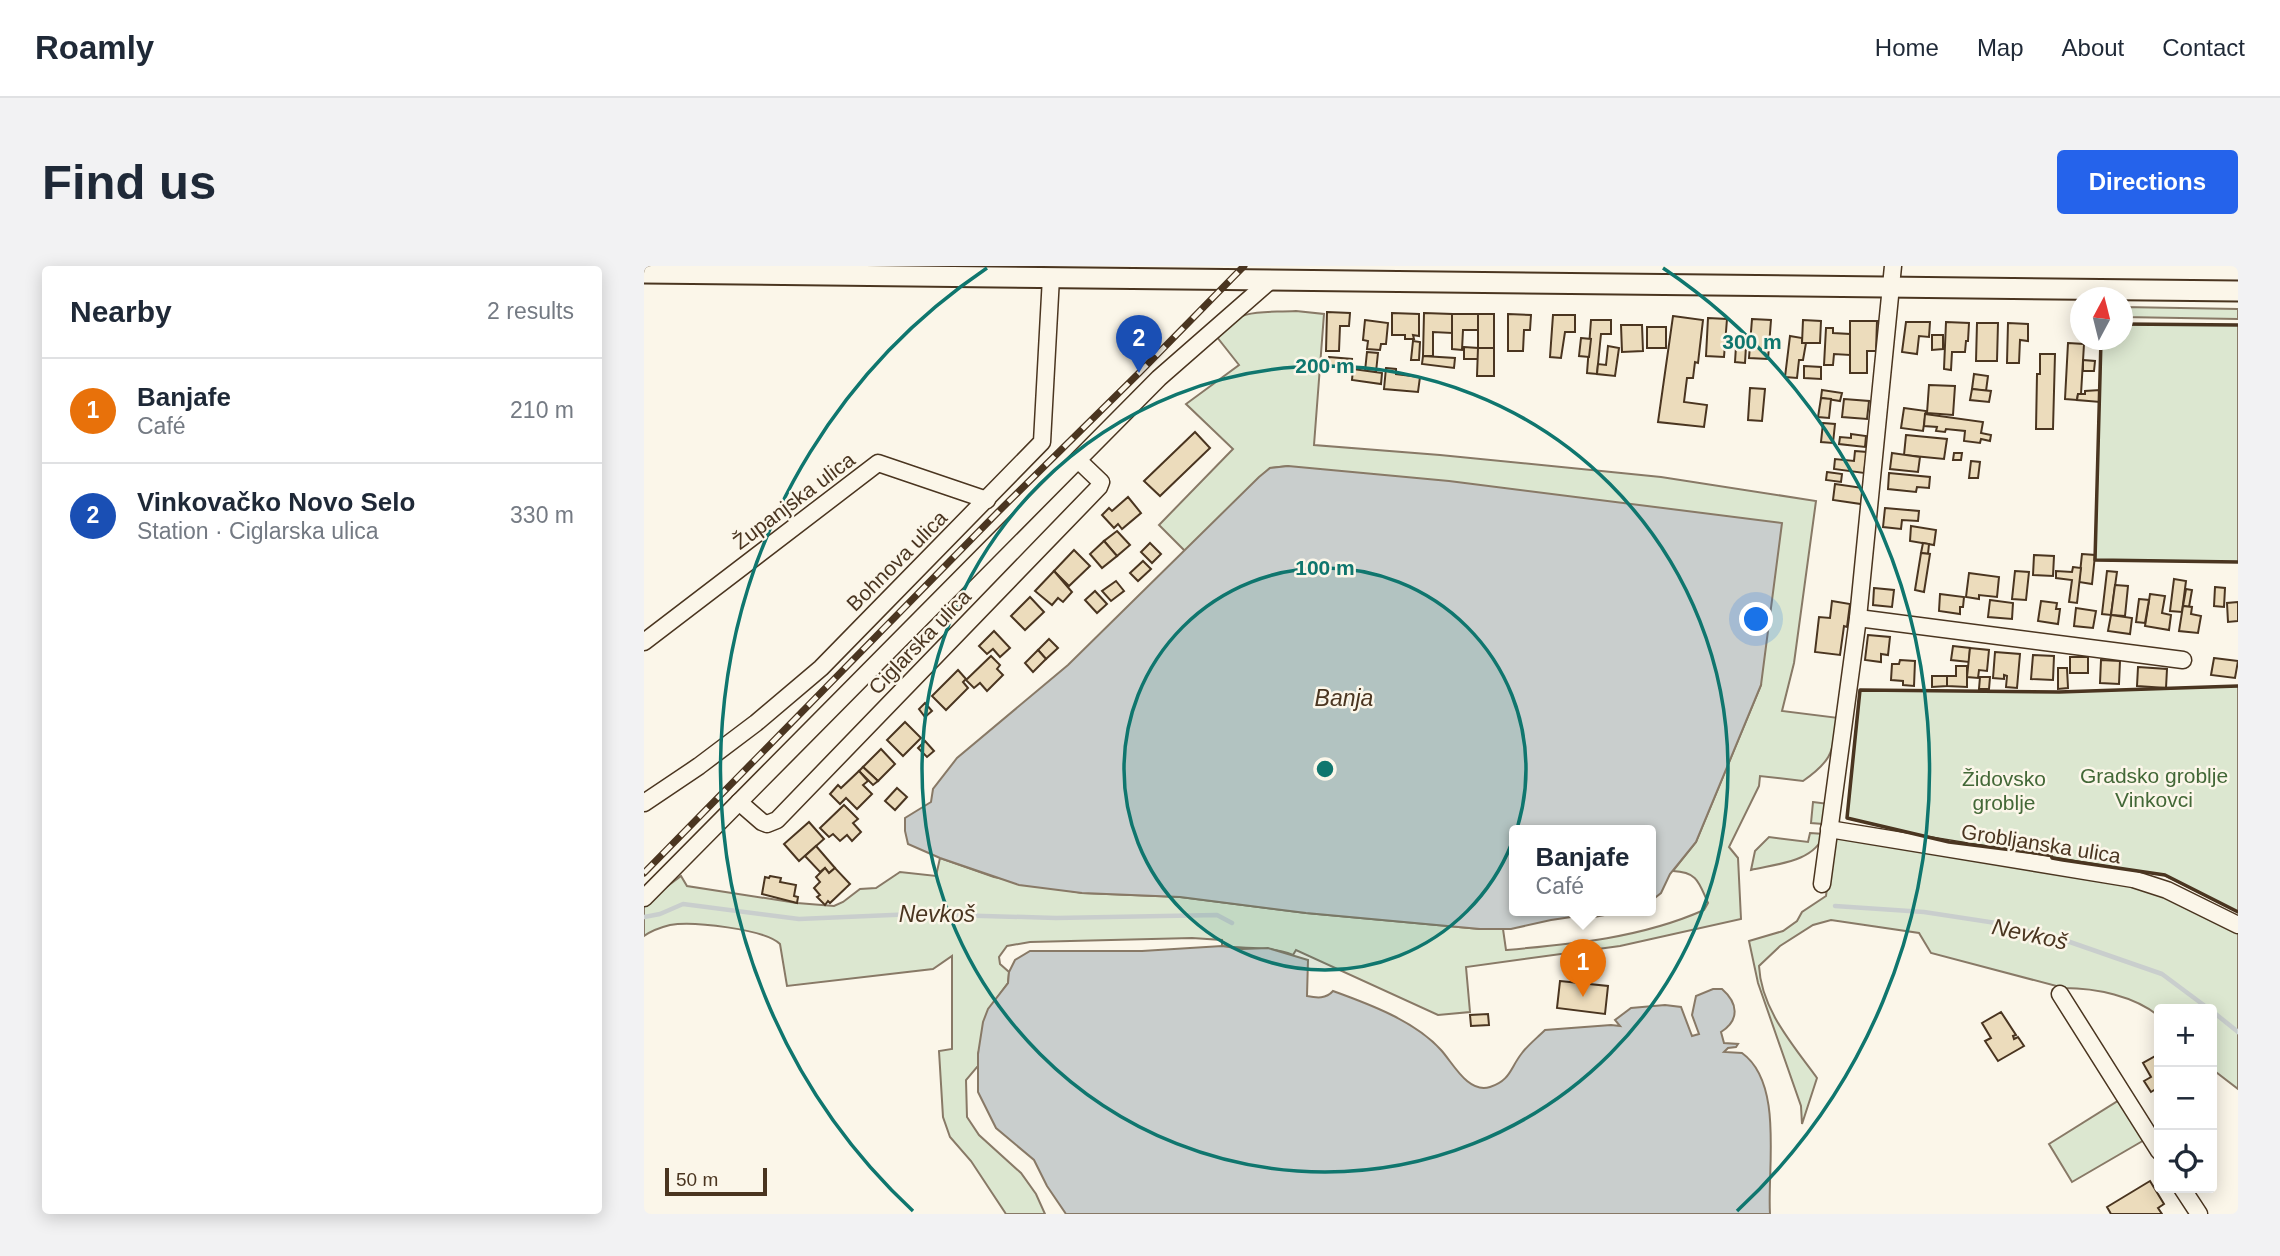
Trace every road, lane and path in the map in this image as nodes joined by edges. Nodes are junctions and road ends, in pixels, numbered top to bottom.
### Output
1 (1893, 266) edge
2 (644, 273) edge
3 (1051, 277) junction
4 (1271, 280) junction
5 (1891, 288) junction
6 (2238, 291) edge
7 (1078, 460) junction
8 (987, 500) junction
9 (1858, 618) junction
10 (644, 642) edge
11 (2183, 660) dead end
12 (739, 802) junction
13 (644, 803) edge
14 (1829, 829) junction
15 (1822, 884) dead end
16 (644, 898) edge
17 (2238, 925) edge
18 (2060, 993) dead end
19 (2154, 1143) edge
20 (2185, 1193) edge
21 (2199, 1214) edge

1 - 5 street
2 - 3 main road
3 - 4 main road
3 - 8 street, Bohnova ulica
4 - 5 main road
4 - 7 street, Ciglarska ulica
5 - 6 main road
5 - 9 street
7 - 12 street, Ciglarska ulica
7 - 12 street, Ciglarska ulica
8 - 10 street, Županjska ulica
8 - 13 street, Bohnova ulica
9 - 11 street
9 - 14 street
12 - 16 street, Ciglarska ulica
14 - 15 street
14 - 17 street, Grobljanska ulica
18 - 19 street
20 - 21 street

